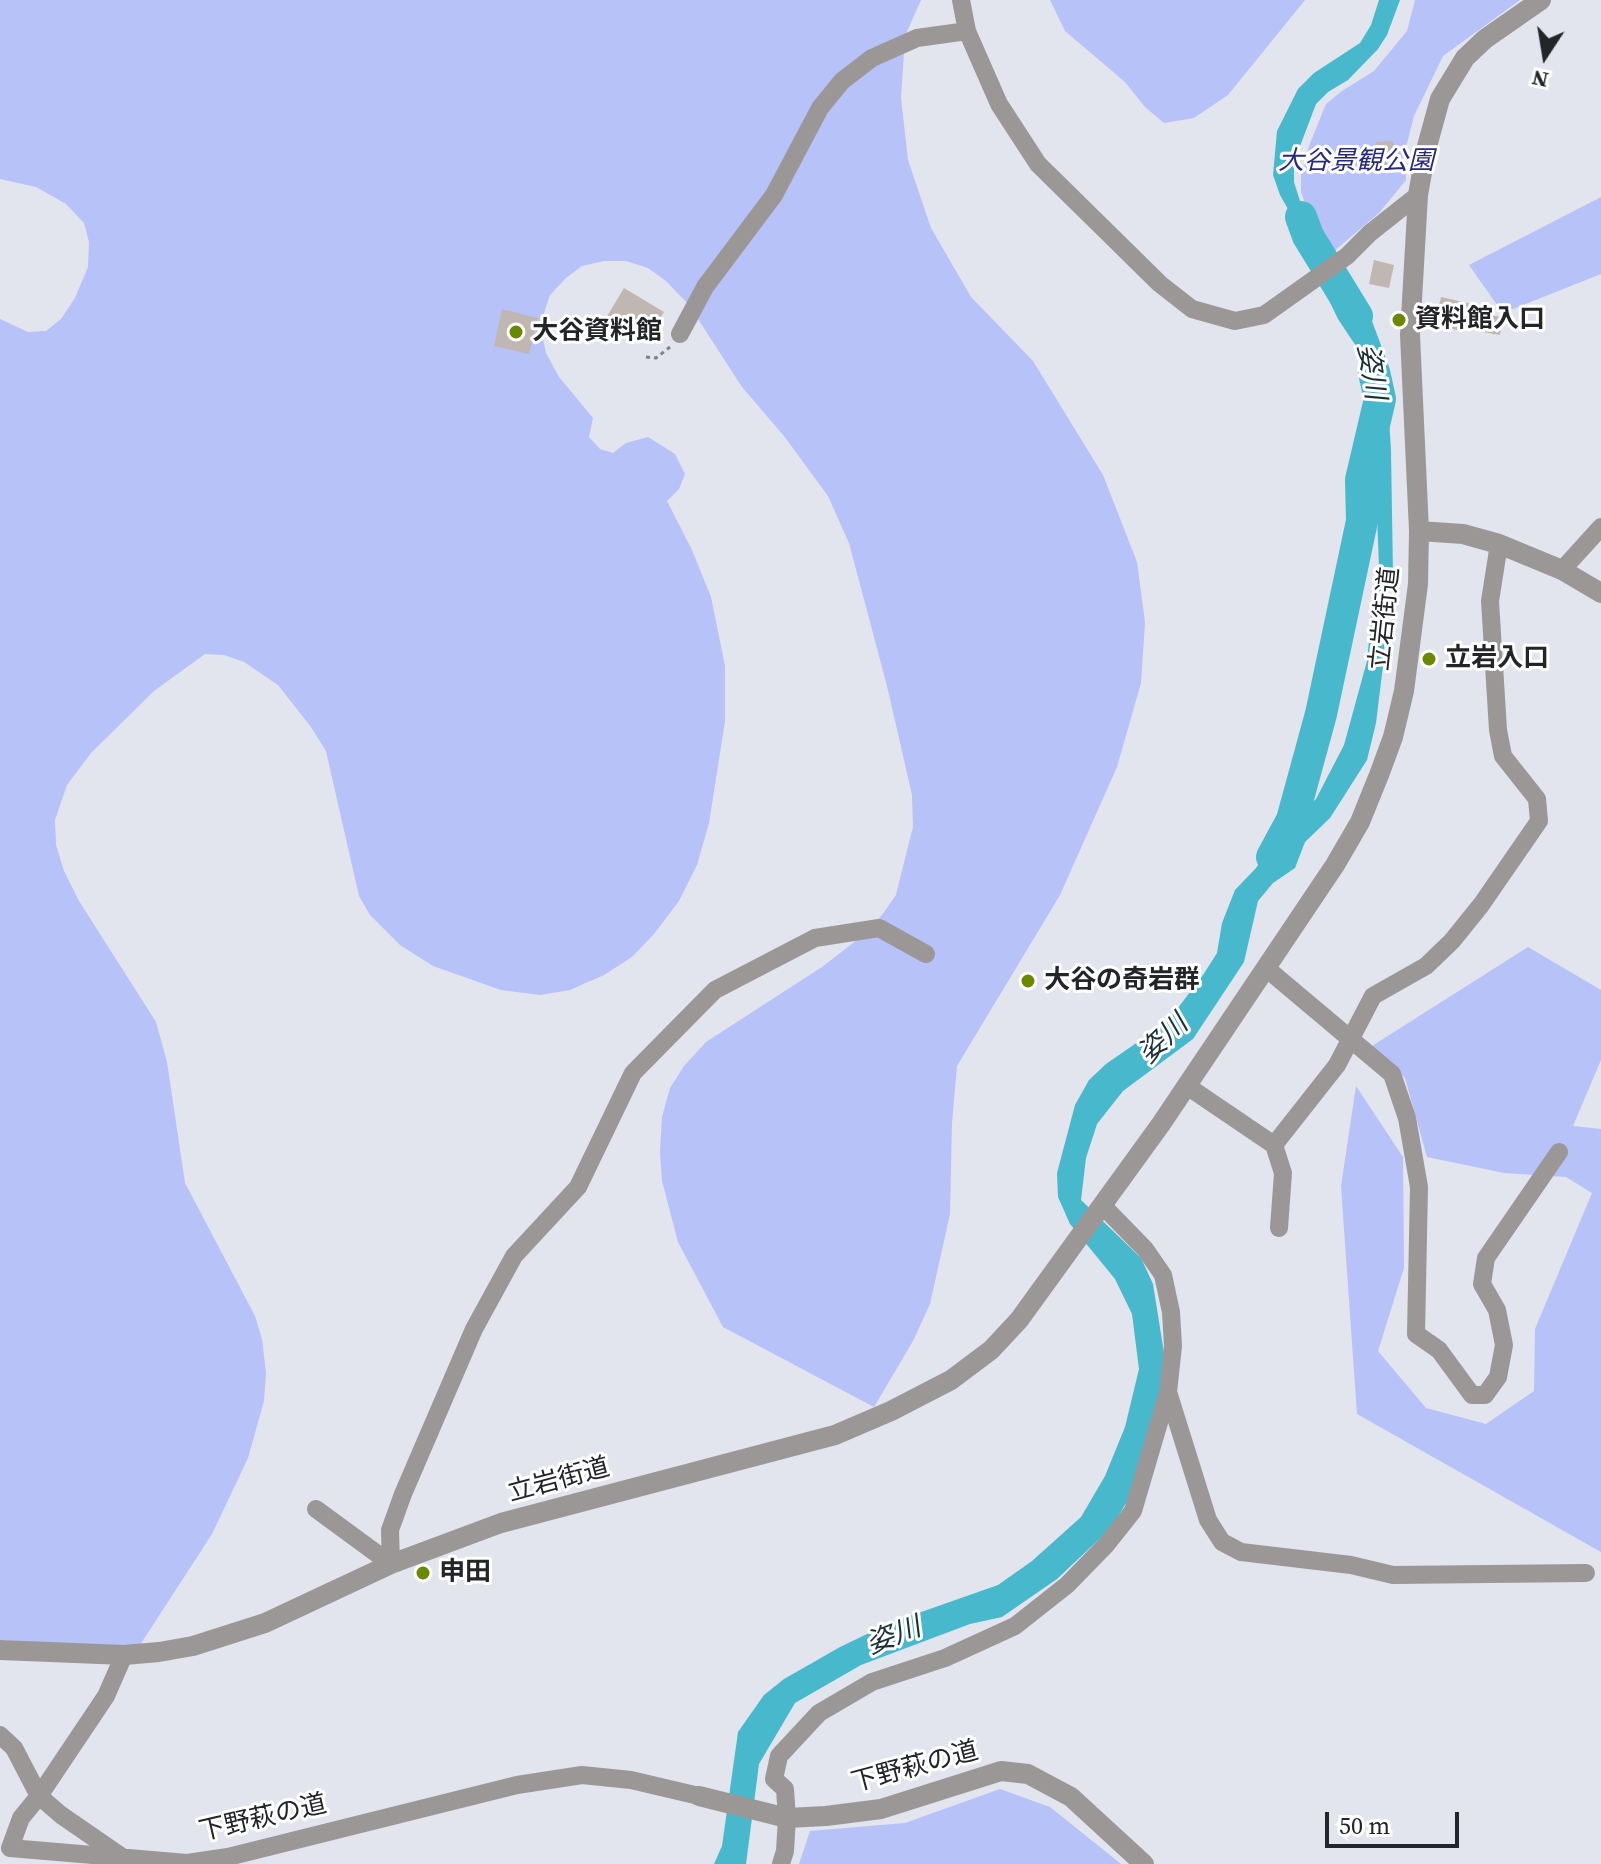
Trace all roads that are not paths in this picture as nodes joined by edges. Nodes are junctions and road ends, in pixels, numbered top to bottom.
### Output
1 (961, 0) edge
2 (1541, 0) edge
3 (967, 31) junction
4 (1418, 195) junction
5 (680, 334) road end
6 (1601, 527) edge
7 (1419, 531) junction
8 (1499, 544) junction
9 (1562, 570) junction
10 (1601, 593) edge
11 (926, 954) dead end
12 (1266, 968) junction
13 (1351, 1040) junction
14 (1187, 1086) junction
15 (1274, 1145) junction
16 (1559, 1152) dead end
17 (1103, 1206) junction
18 (1279, 1228) dead end
19 (1168, 1392) junction
20 (316, 1509) dead end
21 (391, 1564) junction
22 (1586, 1573) dead end
23 (0, 1650) edge
24 (124, 1655) junction
25 (0, 1735) edge
26 (39, 1796) junction
27 (699, 1796) joint
28 (787, 1818) junction
29 (7, 1853) edge
30 (122, 1857) junction
31 (781, 1864) edge
32 (1144, 1864) edge

1 - 3 street
2 - 4 street, 立岩街道
3 - 4 street
3 - 5 street
4 - 7 street, 立岩街道
6 - 9 street
7 - 8 street
7 - 12 street, 立岩街道
8 - 9 street
8 - 13 street
9 - 10 street
11 - 21 street
12 - 13 street
12 - 14 street, 立岩街道
13 - 15 street
13 - 16 street
14 - 15 street
14 - 17 street, 立岩街道
15 - 18 street
17 - 19 street
17 - 21 street, 立岩街道
19 - 22 street
19 - 28 street
20 - 21 street
21 - 24 street, 立岩街道
23 - 24 street, 立岩街道
24 - 26 street, 下野萩の道
25 - 26 street
26 - 29 street, 下野萩の道
26 - 30 street
27 - 28 street, 下野萩の道
27 - 30 street, 下野萩の道
28 - 31 street
28 - 32 street, 下野萩の道
29 - 30 street, 下野萩の道

